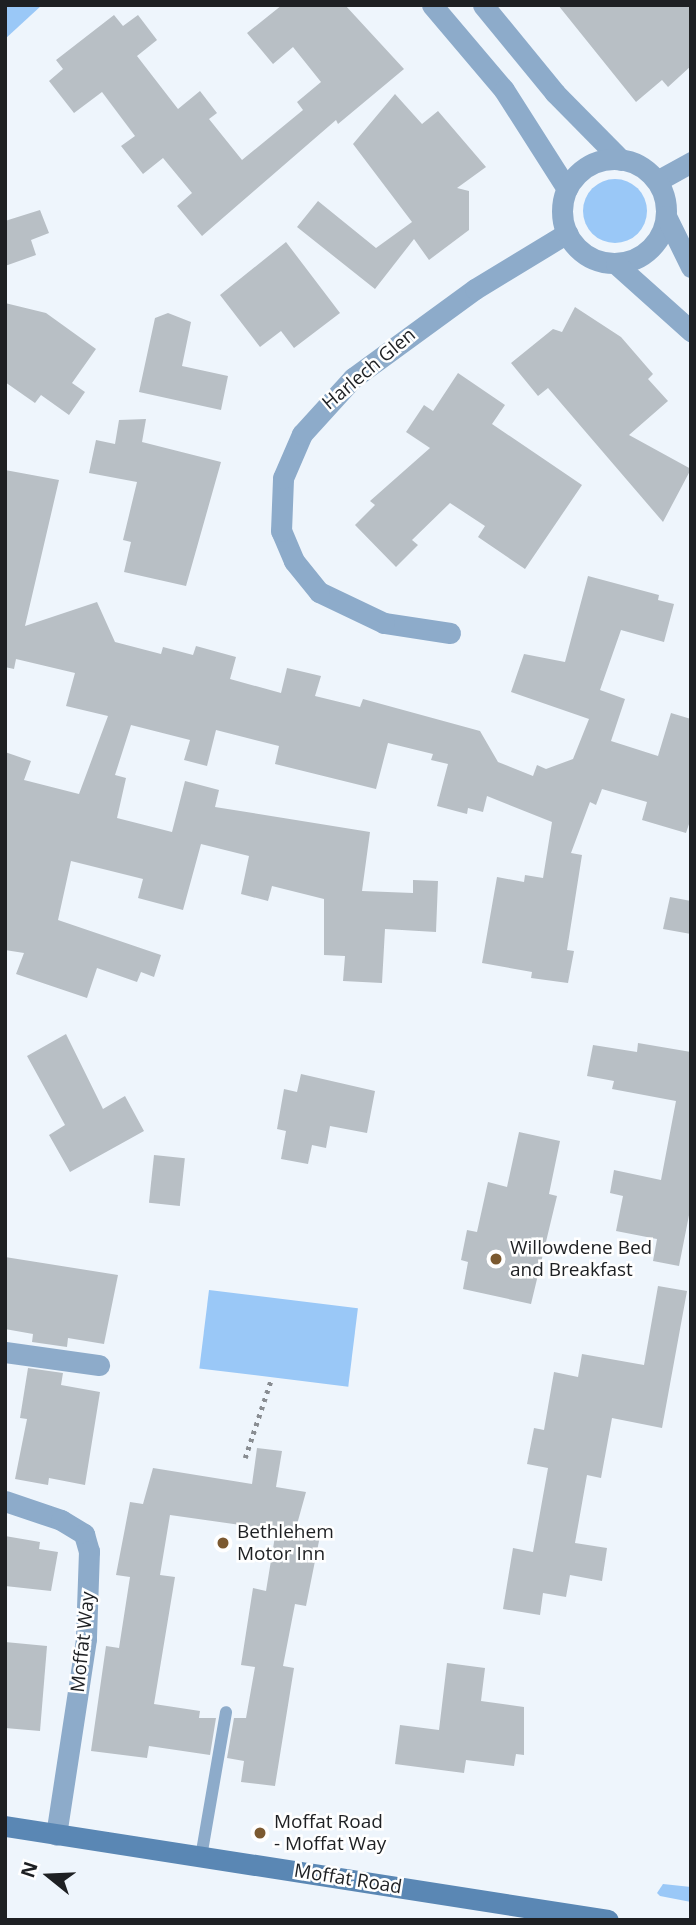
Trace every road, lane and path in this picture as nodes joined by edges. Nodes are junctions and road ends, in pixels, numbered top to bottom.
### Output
1 (432, 5) edge
2 (483, 5) edge
3 (621, 160) junction
4 (691, 162) edge
5 (657, 181) junction
6 (567, 189) junction
7 (666, 216) junction
8 (567, 233) junction
9 (616, 264) junction
10 (691, 267) edge
11 (691, 331) edge
12 (450, 633) dead end
13 (5, 1352) edge
14 (99, 1366) dead end
15 (271, 1380) dead end
16 (245, 1458) dead end
17 (5, 1501) edge
18 (226, 1712) dead end
19 (5, 1826) edge
20 (55, 1835) junction
21 (201, 1857) junction
22 (560, 1916) edge
23 (607, 1920) edge

1 - 6 street
2 - 3 street
3 - 5 street
3 - 6 street
4 - 5 street
5 - 7 street
6 - 8 street
7 - 9 street
7 - 10 street
8 - 9 street
8 - 12 street, Harlech Glen
9 - 11 street
13 - 14 street
15 - 16 path
17 - 20 street, Moffat Way
18 - 21 lane
19 - 20 main road, Moffat Road
20 - 21 main road, Moffat Road
21 - 22 main road, Moffat Road
22 - 23 main road, Moffat Road

